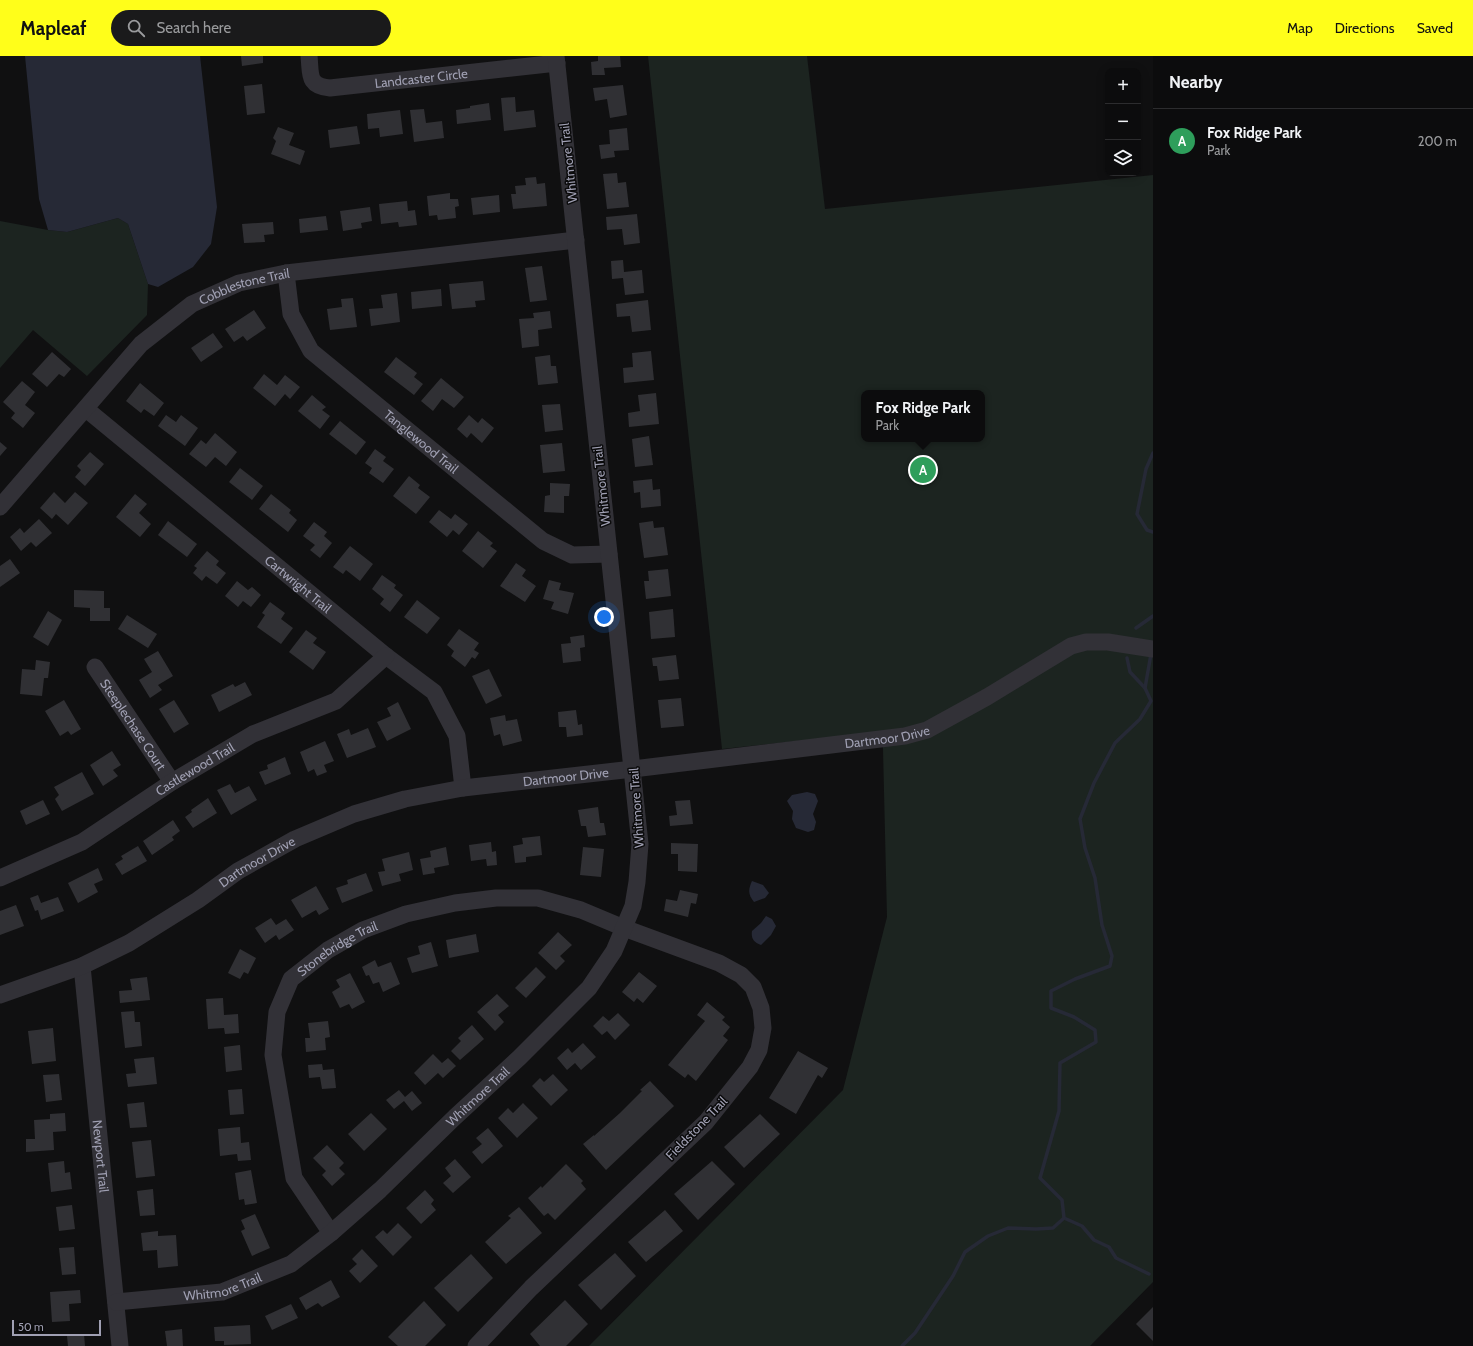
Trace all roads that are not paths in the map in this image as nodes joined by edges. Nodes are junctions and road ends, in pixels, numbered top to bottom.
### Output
1 (309, 56) edge
2 (557, 60) edge
3 (576, 240) junction
4 (286, 273) junction
5 (86, 409) junction
6 (0, 507) edge
7 (609, 554) junction
8 (1153, 649) edge
9 (386, 656) junction
10 (95, 667) dead end
11 (633, 769) junction
12 (172, 782) junction
13 (463, 788) junction
14 (0, 878) edge
15 (624, 928) junction
16 (82, 966) junction
17 (0, 995) edge
18 (331, 1233) junction
19 (116, 1302) junction
20 (120, 1346) edge
21 (476, 1346) edge

1 - 2 street, Landcaster Circle
2 - 3 street, Whitmore Trail
3 - 4 street, Cobblestone Trail
3 - 7 street, Whitmore Trail
4 - 5 street, Cobblestone Trail
4 - 7 street, Tanglewood Trail
5 - 6 street, Cobblestone Trail
5 - 9 street, Cartwright Trail
7 - 11 street, Whitmore Trail
8 - 11 street, Dartmoor Drive
9 - 12 street, Castlewood Trail
9 - 13 street, Cartwright Trail
10 - 12 street, Steeplechase Court
11 - 13 street, Dartmoor Drive
11 - 15 street, Whitmore Trail
12 - 14 street, Castlewood Trail
13 - 16 street, Dartmoor Drive
15 - 18 street, Whitmore Trail
15 - 18 street, Stonebridge Trail
15 - 21 street, Fieldstone Trail
16 - 17 street, Dartmoor Drive
16 - 19 street, Newport Trail
18 - 19 street, Whitmore Trail
19 - 20 street, Newport Trail

